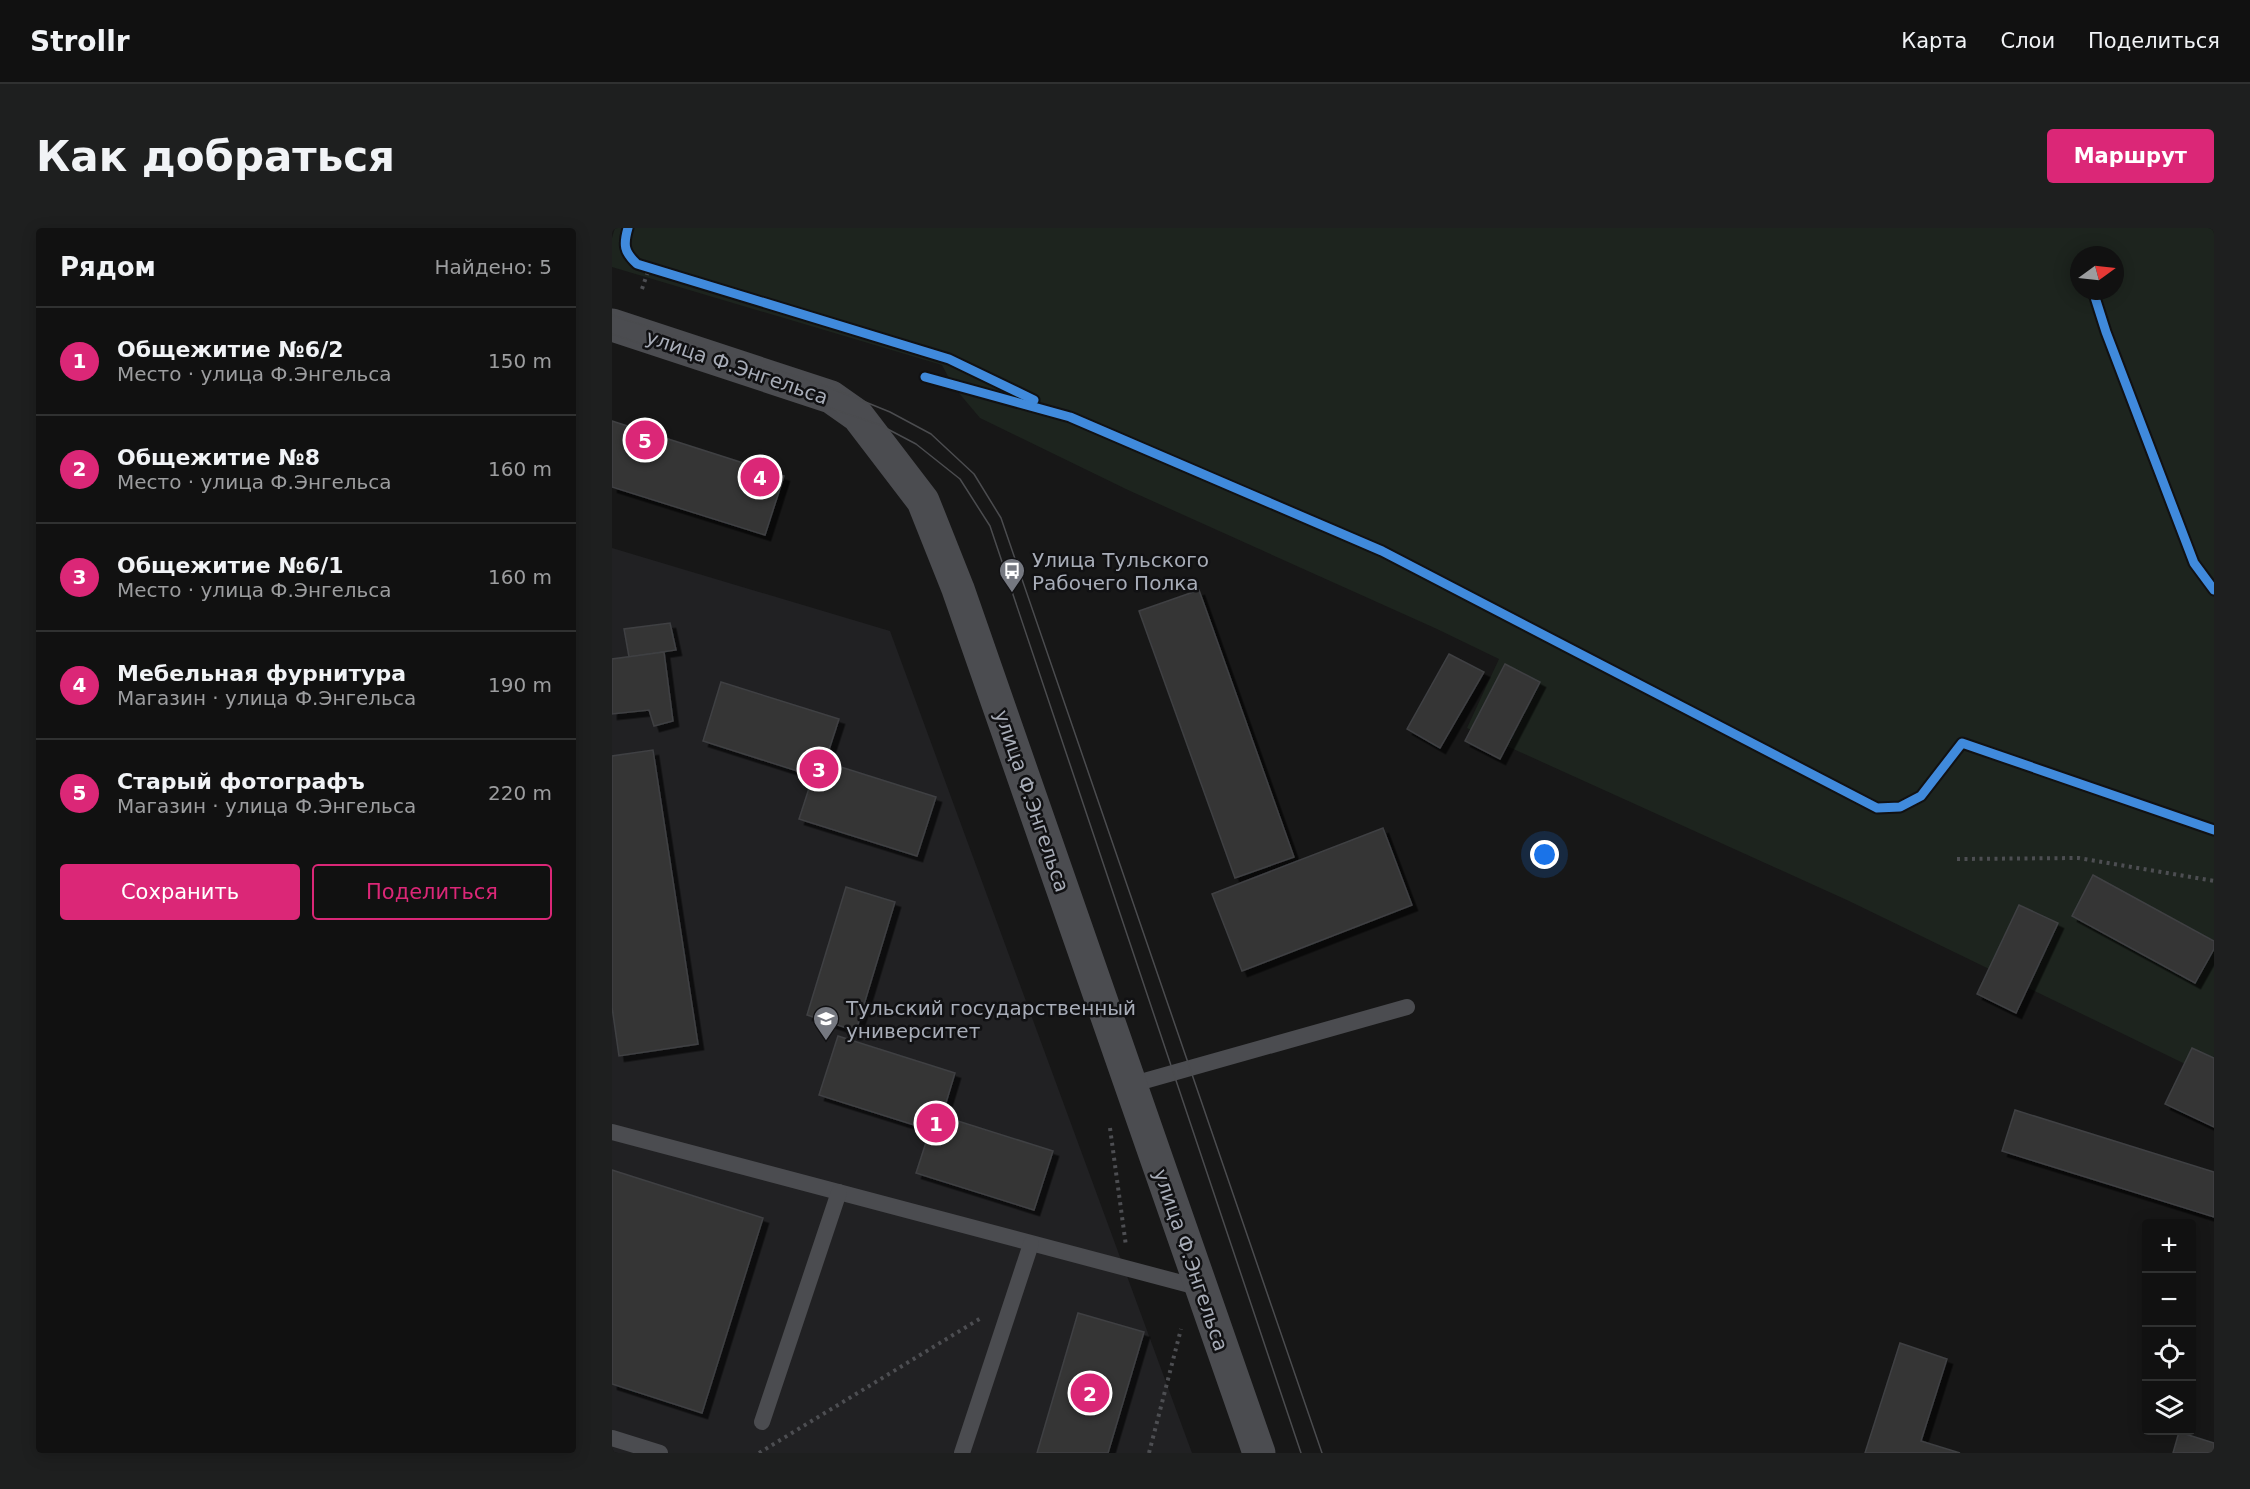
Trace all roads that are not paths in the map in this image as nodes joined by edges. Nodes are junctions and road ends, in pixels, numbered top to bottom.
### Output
1 (612, 325) edge
2 (1407, 1007) dead end
3 (1130, 1085) junction
4 (612, 1132) edge
5 (839, 1192) junction
6 (1030, 1244) junction
7 (1201, 1288) junction
8 (762, 1422) dead end
9 (612, 1438) edge
10 (660, 1453) edge
11 (962, 1453) edge
12 (1259, 1453) edge

1 - 3 street, улица Ф.Энгельса
2 - 3 lane
3 - 7 street, улица Ф.Энгельса
4 - 5 lane
5 - 6 lane
5 - 8 lane
6 - 7 lane
6 - 11 lane
7 - 12 street, улица Ф.Энгельса
9 - 10 lane

